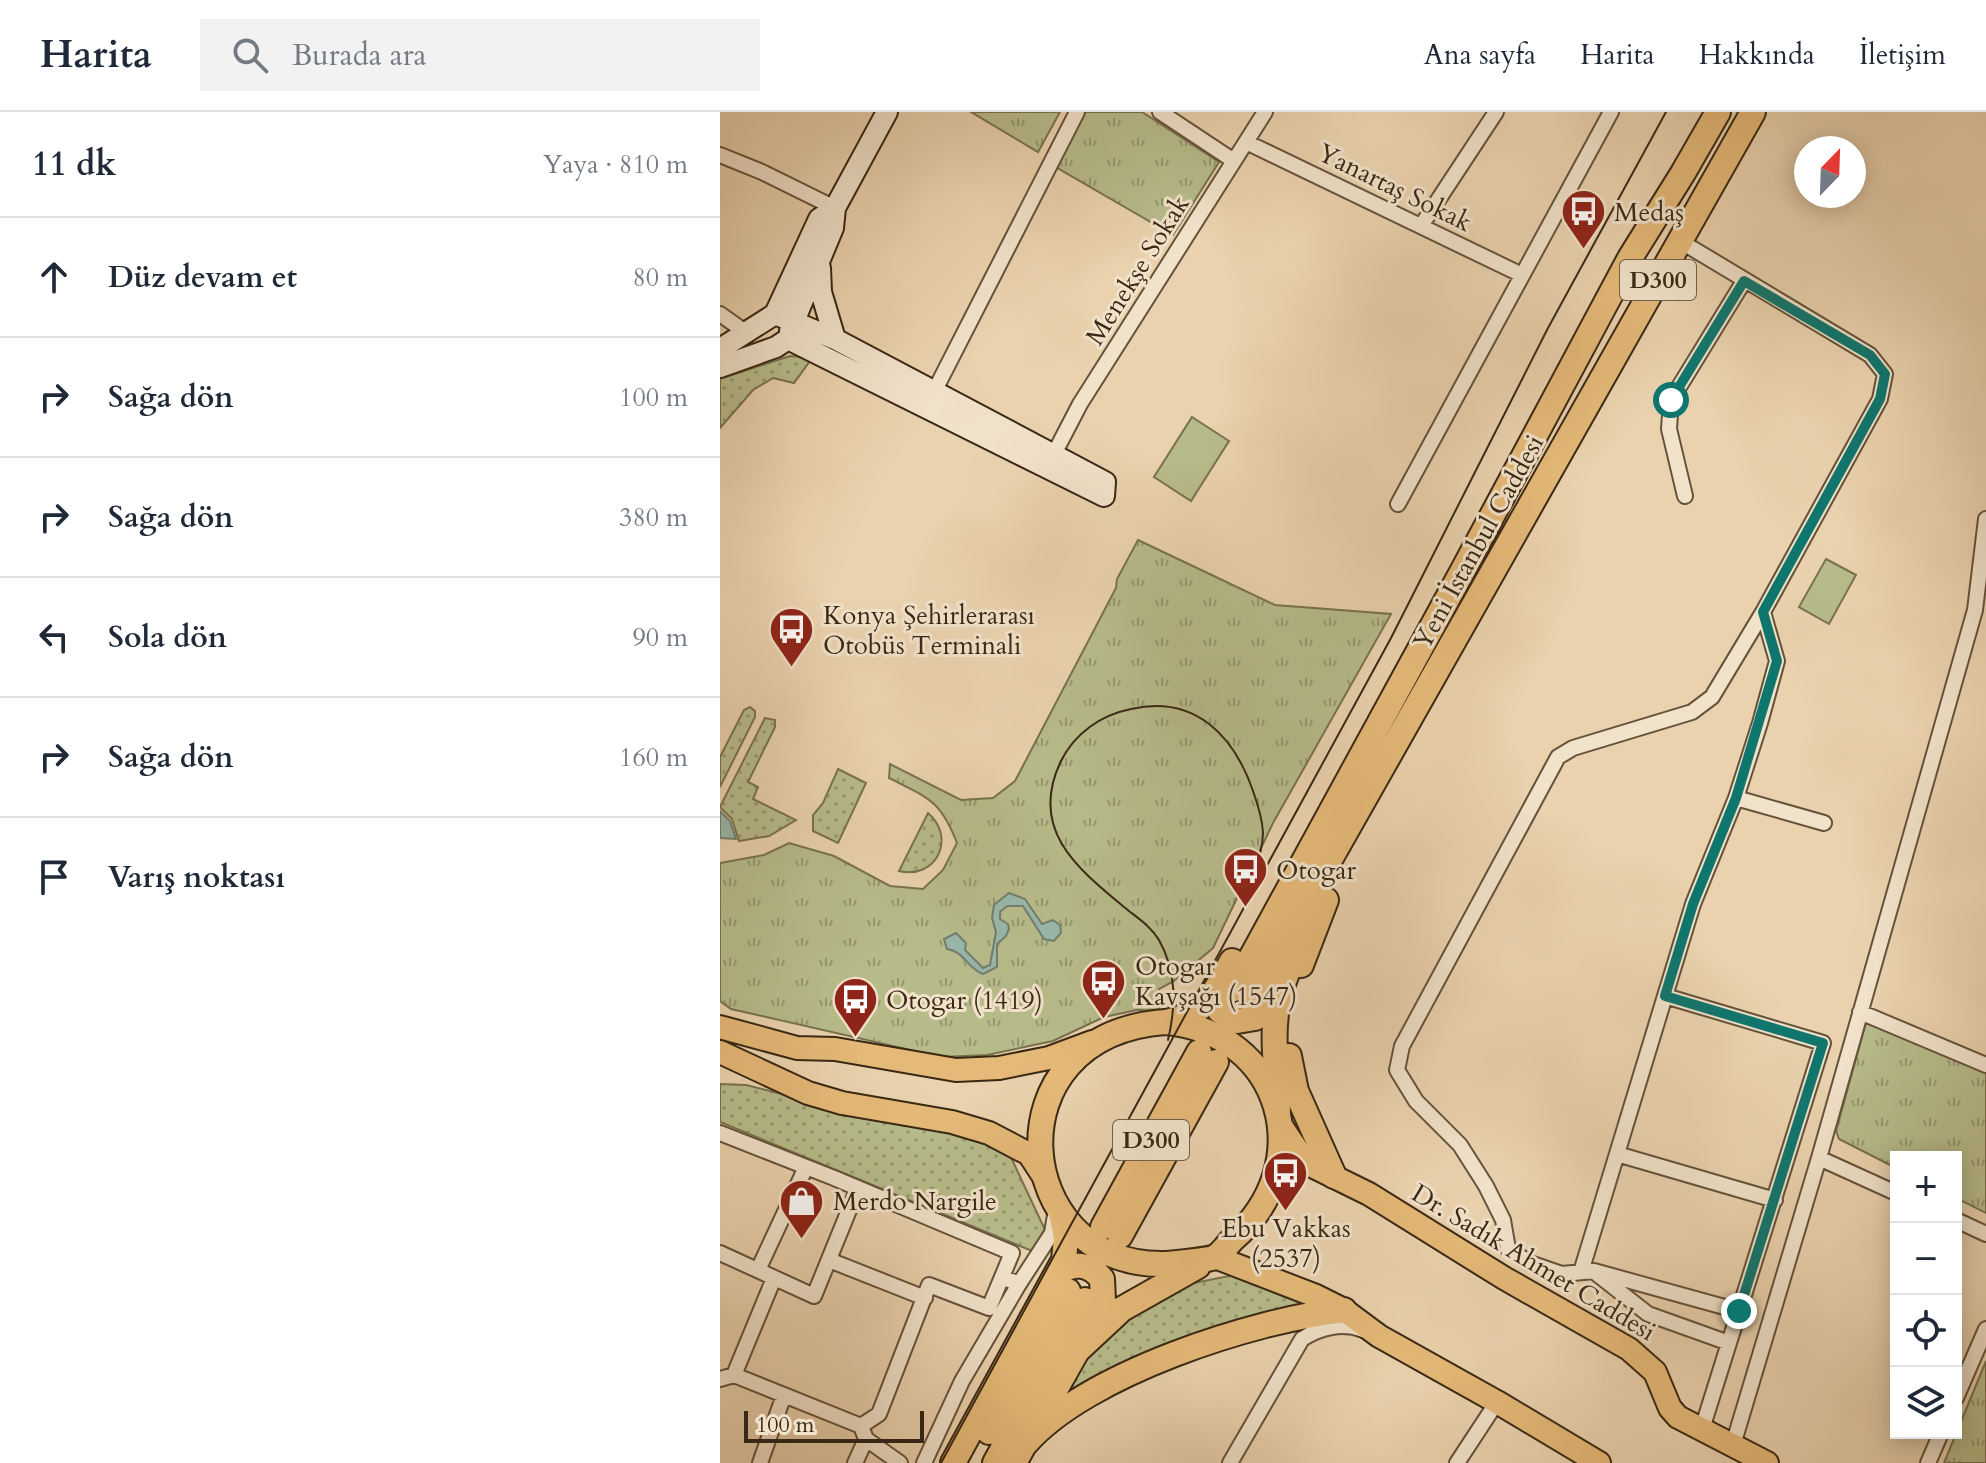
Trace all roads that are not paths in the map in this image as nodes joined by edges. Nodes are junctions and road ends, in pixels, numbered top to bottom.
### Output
1 (887, 112) edge
2 (1077, 112) edge
3 (1160, 112) edge
4 (1265, 112) edge
5 (1496, 112) edge
6 (1611, 112) edge
7 (1703, 112) edge
8 (1718, 112) edge
9 (1755, 112) edge
10 (1246, 142) junction
11 (720, 155) edge
12 (1234, 161) junction
13 (835, 208) junction
14 (1421, 226) junction
15 (1680, 241) junction
16 (1630, 258) junction
17 (820, 260) junction
18 (1522, 275) junction
19 (1744, 281) junction
20 (720, 314) edge
21 (781, 324) junction
22 (748, 334) junction
23 (835, 339) junction
24 (720, 349) edge
25 (720, 367) edge
26 (934, 392) junction
27 (1577, 422) junction
28 (1053, 456) junction
29 (1685, 496) dead end
30 (1398, 504) dead end
31 (1986, 519) edge
32 (1763, 612) junction
33 (1980, 612) edge
34 (1736, 798) junction
35 (1824, 823) dead end
36 (1326, 900) junction
37 (1286, 970) junction
38 (1235, 990) junction
39 (1665, 996) junction
40 (1860, 1012) junction
41 (1165, 1022) junction
42 (720, 1027) edge
43 (1097, 1040) junction
44 (720, 1052) edge
45 (1208, 1057) dead end
46 (1986, 1065) edge
47 (1279, 1119) junction
48 (720, 1133) edge
49 (1617, 1154) junction
50 (1819, 1158) junction
51 (806, 1167) junction
52 (1334, 1176) junction
53 (1045, 1178) junction
54 (858, 1188) junction
55 (1890, 1190) edge
56 (1775, 1200) junction
57 (1059, 1208) junction
58 (1962, 1223) edge
59 (1111, 1232) dead end
60 (1986, 1234) edge
61 (720, 1253) edge
62 (1212, 1258) junction
63 (829, 1260) junction
64 (758, 1270) junction
65 (1587, 1272) junction
66 (1002, 1277) junction
67 (774, 1278) junction
68 (1019, 1284) junction
69 (1070, 1288) junction
70 (925, 1298) junction
71 (1344, 1310) junction
72 (1739, 1311) junction
73 (1986, 1329) edge
74 (1379, 1336) junction
75 (1729, 1343) junction
76 (1077, 1351) junction
77 (727, 1377) edge
78 (1962, 1384) edge
79 (784, 1395) junction
80 (1497, 1402) junction
81 (1702, 1429) junction
82 (864, 1433) junction
83 (1938, 1439) edge
84 (1733, 1445) junction
85 (1020, 1453) edge
86 (760, 1463) edge
87 (855, 1463) edge
88 (900, 1463) edge
89 (924, 1463) edge
90 (953, 1463) edge
91 (971, 1463) edge
92 (995, 1463) edge
93 (1230, 1463) edge
94 (1457, 1463) edge
95 (1599, 1463) edge
96 (1767, 1463) edge
97 (1928, 1463) edge

1 - 13 street
2 - 26 street
3 - 12 street
4 - 10 street, Menekşe Sokak
5 - 14 street
6 - 18 street
7 - 16 highway
8 - 16 highway, Yeni İstanbul Caddesi / D300
9 - 15 highway, Yeni İstanbul Caddesi / D300
10 - 12 street, Menekşe Sokak
10 - 14 street, Yanartaş Sokak
11 - 13 street
12 - 28 street, Menekşe Sokak
13 - 17 street
13 - 21 street
14 - 18 street, Yanartaş Sokak
15 - 19 street
15 - 27 highway, Yeni İstanbul Caddesi / D300
16 - 38 highway, Yeni İstanbul Caddesi / D300
17 - 21 street
17 - 23 street
18 - 30 street
19 - 29 street
19 - 32 street
20 - 22 street
21 - 22 street
21 - 23 street
21 - 25 street
21 - 28 street
22 - 24 street
23 - 26 street
26 - 28 street
27 - 36 highway
27 - 38 highway, Yeni İstanbul Caddesi
31 - 33 street
32 - 34 street
32 - 65 street
33 - 40 street
34 - 35 street
34 - 39 street
36 - 37 highway
36 - 52 highway
37 - 38 highway
37 - 47 highway
38 - 41 highway
39 - 49 street
39 - 56 street
40 - 46 street
40 - 50 street
41 - 43 highway
41 - 47 highway
42 - 43 main road
43 - 53 highway
44 - 53 main road
45 - 59 highway, D300
47 - 52 main road, Dr. Sadık Ahmet Caddesi
47 - 62 highway
48 - 51 street
49 - 56 street
49 - 65 street
50 - 55 street
50 - 84 street
51 - 54 street
51 - 64 street
52 - 81 main road, Dr. Sadık Ahmet Caddesi
53 - 57 highway
54 - 63 street
54 - 66 street
56 - 72 street
57 - 62 highway
57 - 68 street
57 - 69 highway
58 - 60 street
61 - 64 street
62 - 71 main road
62 - 76 highway
63 - 67 street
63 - 70 street
64 - 67 street
65 - 72 street
65 - 75 street
66 - 68 street
66 - 70 street
67 - 77 street
68 - 89 street
69 - 76 highway
69 - 90 highway
69 - 91 highway
69 - 92 highway
70 - 82 street
71 - 74 main road
71 - 85 highway
72 - 75 street
73 - 78 street
74 - 80 main road
74 - 93 street
75 - 81 street
76 - 85 highway
77 - 79 street
79 - 82 street
79 - 86 street
80 - 94 street
80 - 95 main road
81 - 84 main road, Dr. Sadık Ahmet Caddesi
82 - 87 street
82 - 88 street
83 - 97 street
84 - 96 main road, Dr. Sadık Ahmet Caddesi

